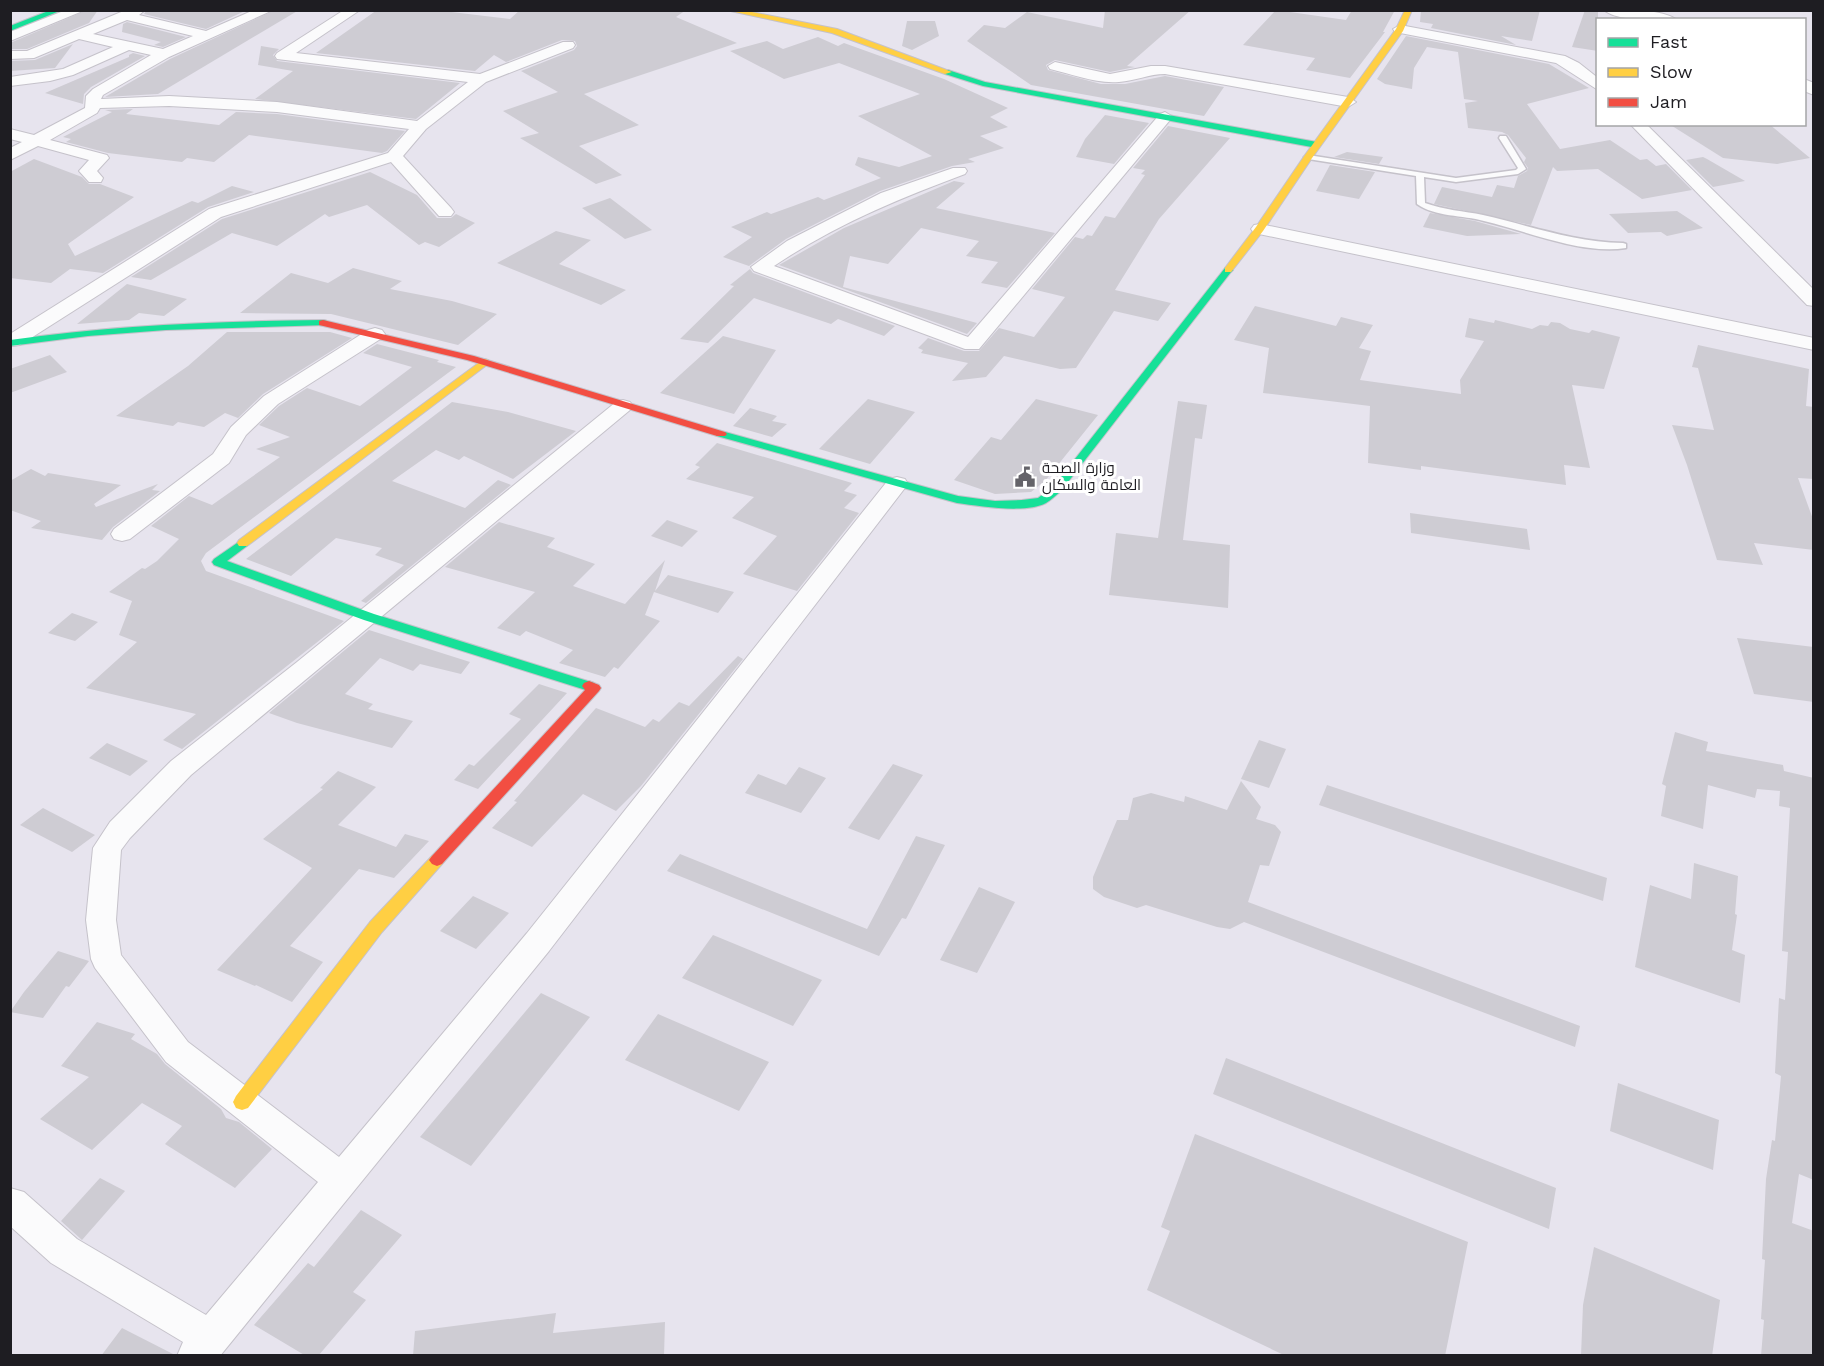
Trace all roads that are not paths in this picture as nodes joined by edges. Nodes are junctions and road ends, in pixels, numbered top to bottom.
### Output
1 (21, 10) edge
2 (58, 10) edge
3 (79, 10) edge
4 (267, 10) edge
5 (354, 10) edge
6 (729, 10) edge
7 (1409, 10) edge
8 (1610, 10) edge
9 (133, 13) edge
10 (10, 14) edge
11 (1658, 18) edge
12 (1400, 28) junction
13 (10, 29) edge
14 (78, 35) junction
15 (209, 36) junction
16 (10, 38) edge
17 (568, 45) dead end
18 (127, 46) junction
19 (164, 54) junction
20 (10, 55) edge
21 (1055, 66) dead end
22 (481, 79) junction
23 (10, 82) edge
24 (1596, 84) edge
25 (1348, 102) junction
26 (94, 104) junction
27 (1165, 117) junction
28 (420, 126) junction
29 (1639, 126) edge
30 (10, 134) edge
31 (1503, 138) dead end
32 (36, 141) junction
33 (1317, 145) junction
34 (10, 155) edge
35 (394, 156) junction
36 (1308, 157) junction
37 (959, 171) dead end
38 (1420, 175) junction
39 (95, 178) dead end
40 (445, 212) dead end
41 (1260, 229) junction
42 (1623, 246) dead end
43 (1814, 301) edge
44 (375, 334) junction
45 (12, 342) edge
46 (1814, 344) edge
47 (484, 362) junction
48 (623, 406) junction
49 (897, 484) junction
50 (122, 534) dead end
51 (369, 617) junction
52 (242, 1102) junction
53 (342, 1180) junction
54 (12, 1204) dead end
55 (203, 1347) edge

1 - 10 main road
2 - 13 main road
3 - 16 street
4 - 15 street
5 - 22 street
6 - 27 main road
7 - 12 main road
8 - 11 street
9 - 14 street
9 - 15 street
12 - 24 street
12 - 25 main road
14 - 18 street
14 - 20 street
15 - 19 street
17 - 22 street
18 - 19 street
18 - 23 street
19 - 26 street
21 - 25 street
22 - 28 street
25 - 33 main road
26 - 28 street
26 - 32 street
27 - 33 main road
27 - 37 street
28 - 35 street
29 - 43 street
30 - 32 street
31 - 38 lane
32 - 34 street
32 - 39 street
33 - 36 main road
35 - 40 street
35 - 45 street
36 - 38 lane
36 - 41 main road
38 - 42 lane
41 - 46 street
41 - 49 main road
44 - 45 main road
44 - 47 main road
44 - 50 street
47 - 48 main road
47 - 51 main road
48 - 49 main road
48 - 51 street
49 - 53 street
51 - 52 street
51 - 52 main road
52 - 53 street
53 - 55 street
54 - 55 street

